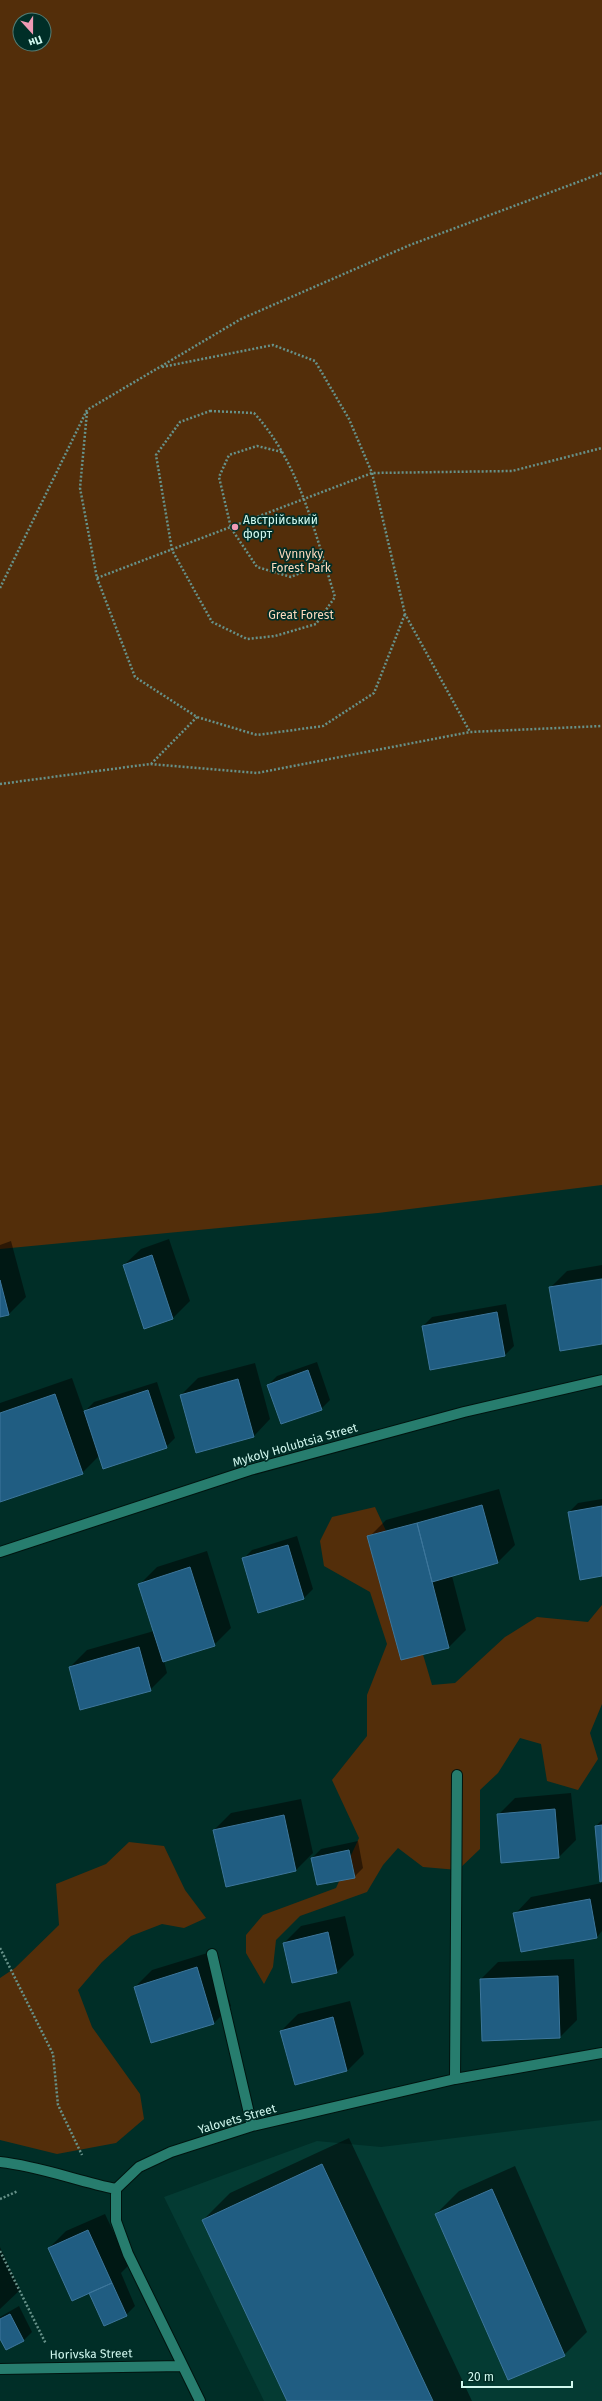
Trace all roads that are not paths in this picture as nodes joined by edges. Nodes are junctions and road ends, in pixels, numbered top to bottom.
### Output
1 (602, 1380) edge
2 (0, 1552) edge
3 (457, 1776) dead end
4 (212, 1954) dead end
5 (602, 2053) edge
6 (455, 2079) junction
7 (252, 2126) junction
8 (0, 2162) edge
9 (116, 2189) junction
10 (182, 2366) junction
11 (0, 2369) edge
12 (200, 2401) edge

1 - 2 street, Mykoly Holubtsia Street
3 - 6 street
4 - 7 street
5 - 6 street, Yalovets Street
6 - 7 street, Yalovets Street
7 - 9 street, Yalovets Street
8 - 9 street
9 - 10 street
10 - 11 street, Horivska Street
10 - 12 street

